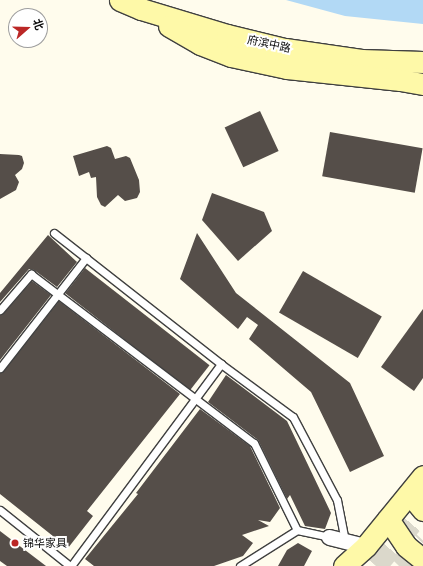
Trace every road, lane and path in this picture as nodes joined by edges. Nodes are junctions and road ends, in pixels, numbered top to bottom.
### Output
1 (120, 0) edge
2 (141, 9) junction
3 (423, 52) edge
4 (423, 62) edge
5 (423, 84) edge
6 (54, 233) dead end
7 (86, 258) junction
8 (59, 295) junction
9 (0, 310) edge
10 (221, 364) junction
11 (0, 368) edge
12 (195, 400) junction
13 (419, 482) edge
14 (0, 510) edge
15 (423, 510) edge
16 (388, 519) junction
17 (297, 530) junction
18 (329, 537) joint
19 (345, 541) junction
20 (366, 546) junction
21 (423, 560) edge
22 (70, 566) edge
23 (240, 566) edge
24 (344, 566) edge

1 - 2 street, 府滨中路
2 - 3 street
2 - 4 street, 府滨中路
2 - 5 street
6 - 7 lane
7 - 8 lane
7 - 10 lane
8 - 9 lane
8 - 11 lane
8 - 12 lane
10 - 12 lane
10 - 19 lane
12 - 17 lane
12 - 22 lane
13 - 15 street
13 - 16 street
14 - 22 lane
16 - 20 street
16 - 21 street
17 - 18 lane
17 - 23 lane
18 - 19 street
19 - 20 street
20 - 24 street

